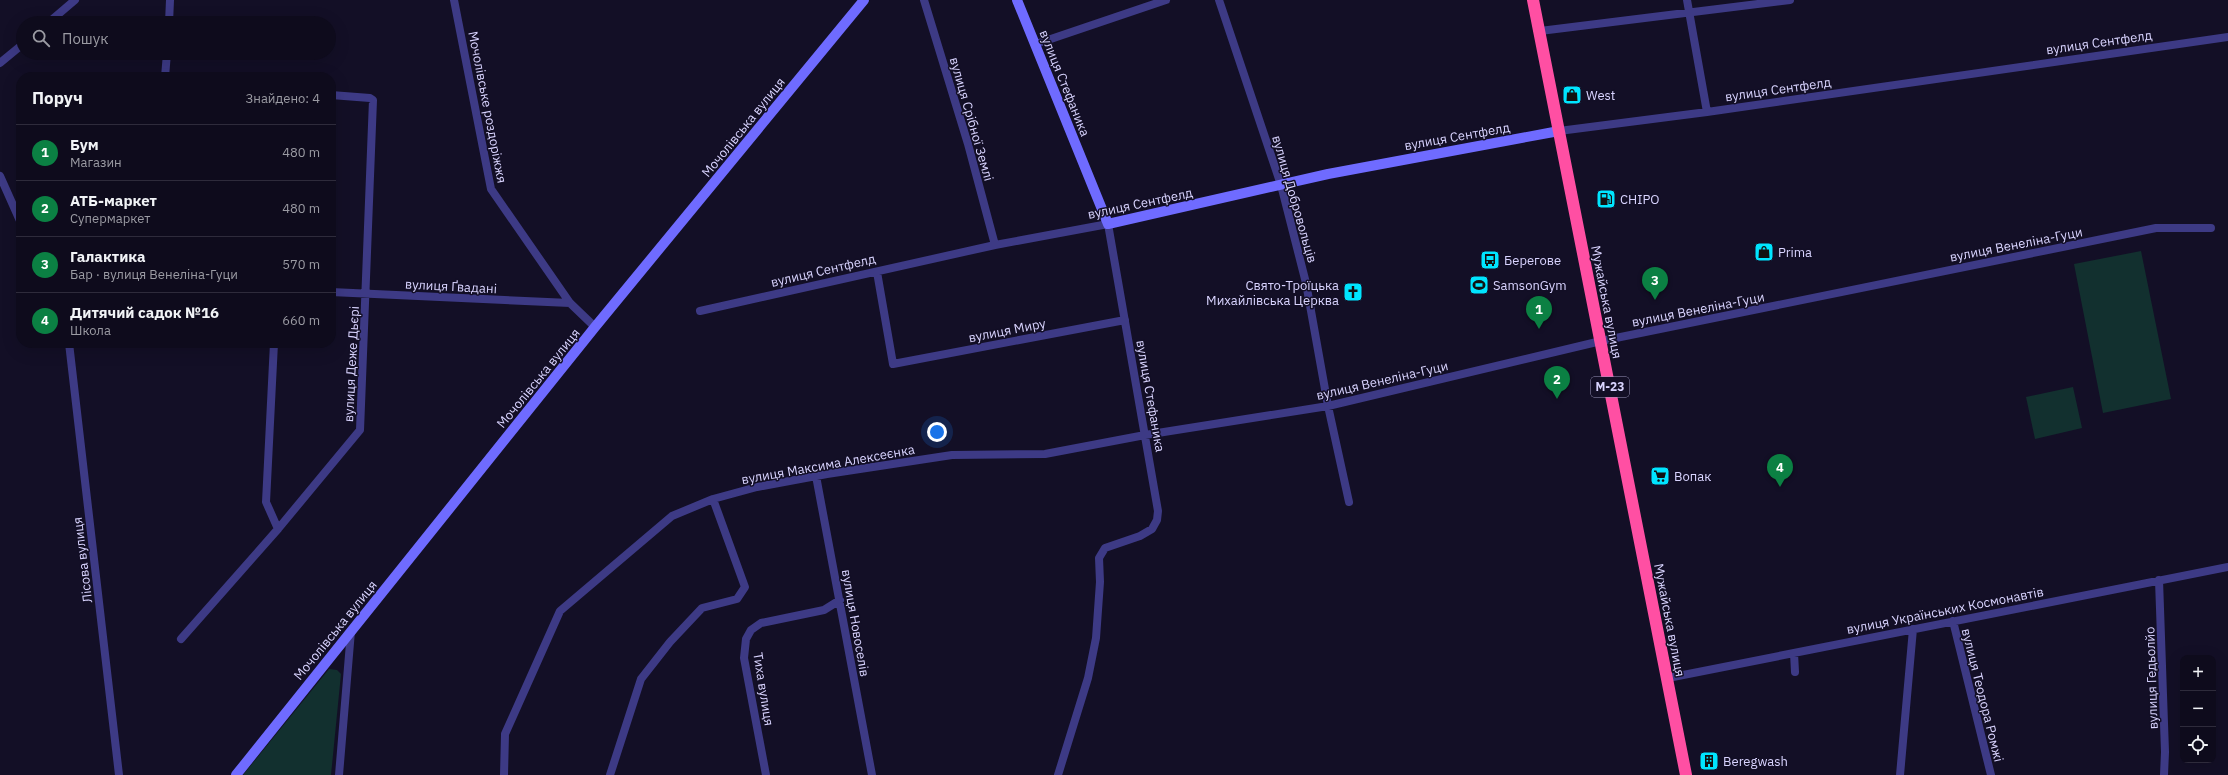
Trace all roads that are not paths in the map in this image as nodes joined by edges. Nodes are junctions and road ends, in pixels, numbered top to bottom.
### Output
1 (75, 0) edge
2 (170, 0) edge
3 (454, 0) edge
4 (864, 0) edge
5 (924, 0) edge
6 (1017, 0) edge
7 (1166, 0) edge
8 (1219, 0) edge
9 (1533, 0) edge
10 (1687, 0) edge
11 (1790, 0) edge
12 (1689, 14) junction
13 (56, 16) edge
14 (169, 16) edge
15 (1540, 31) junction
16 (2228, 37) edge
17 (1036, 44) junction
18 (16, 50) edge
19 (167, 60) edge
20 (0, 63) edge
21 (166, 72) edge
22 (336, 95) edge
23 (1707, 112) junction
24 (1559, 131) junction
25 (0, 176) edge
26 (1281, 185) junction
27 (16, 213) edge
28 (1108, 224) junction
29 (2211, 228) dead end
30 (995, 245) junction
31 (877, 272) junction
32 (336, 292) edge
33 (366, 294) junction
34 (570, 303) junction
35 (700, 311) dead end
36 (1125, 320) junction
37 (595, 328) junction
38 (1601, 341) junction
39 (70, 348) edge
40 (274, 348) edge
41 (1328, 406) junction
42 (1145, 435) junction
43 (816, 476) junction
44 (712, 499) junction
45 (1349, 502) dead end
46 (278, 529) junction
47 (2228, 567) edge
48 (2159, 580) junction
49 (840, 600) junction
50 (1953, 621) junction
51 (1913, 629) junction
52 (351, 630) junction
53 (182, 638) dead end
54 (1794, 653) junction
55 (1795, 672) dead end
56 (1668, 678) junction
57 (119, 775) edge
58 (236, 775) edge
59 (339, 775) edge
60 (504, 775) edge
61 (610, 775) edge
62 (766, 775) edge
63 (872, 775) edge
64 (1058, 775) edge
65 (1686, 775) edge
66 (1900, 775) edge
67 (1991, 775) edge
68 (2164, 775) edge

1 - 13 street
2 - 14 street
3 - 34 street, Мочолівське роздоріжжя
4 - 37 main road, Мочолівська вулиця
5 - 30 street, вулиця Срібної Землі
6 - 17 main road, вулиця Стефаника
7 - 17 street
8 - 26 street, вулиця Добровольців
9 - 15 highway, Мужайська вулиця / М-23
10 - 12 street
11 - 12 street
12 - 15 street
12 - 23 street
15 - 24 highway, Мужайська вулиця / М-23
16 - 23 street, вулиця Сентфелд
17 - 28 main road, вулиця Стефаника
18 - 20 street
19 - 21 street
22 - 33 street, вулиця Деже Дьєрі
23 - 24 street, вулиця Сентфелд
24 - 26 main road, вулиця Сентфелд
24 - 38 highway, Мужайська вулиця / М-23
25 - 27 street
26 - 28 main road, вулиця Сентфелд
26 - 41 street, вулиця Добровольців
28 - 30 street, вулиця Сентфелд
28 - 36 street, вулиця Стефаника
29 - 38 street, вулиця Венеліна-Гуци
30 - 31 street, вулиця Сентфелд
31 - 35 street, вулиця Сентфелд
31 - 36 street, вулиця Миру
32 - 33 street, вулиця Ґвадані
33 - 34 street, вулиця Ґвадані
33 - 46 street, вулиця Деже Дьєрі
34 - 37 street, Мочолівське роздоріжжя
36 - 42 street, вулиця Стефаника
37 - 52 main road, Мочолівська вулиця
38 - 41 street, вулиця Венеліна-Гуци
38 - 56 highway, Мужайська вулиця / М-23
39 - 57 street, Лісова вулиця
40 - 46 street
41 - 42 street, вулиця Венеліна-Гуци
41 - 45 street, вулиця Добровольців
42 - 43 street, вулиця Максима Алексеєнка
42 - 64 street, вулиця Стефаника
43 - 44 street, вулиця Максима Алексеєнка
43 - 49 street, вулиця Новоселів
44 - 60 street, вулиця Максима Алексеєнка
44 - 61 street
46 - 53 street, вулиця Деже Дьєрі
47 - 48 street, вулиця Українських Космонавтів
48 - 50 street, вулиця Українських Космонавтів
48 - 68 street, вулиця Гедьолйо
49 - 62 street, Тиха вулиця
49 - 63 street, вулиця Новоселів
50 - 51 street, вулиця Українських Космонавтів
50 - 67 street, вулиця Теодора Ромжі
51 - 54 street, вулиця Українських Космонавтів
51 - 66 street
52 - 58 main road, Мочолівська вулиця
52 - 59 street
54 - 55 street
54 - 56 street, вулиця Українських Космонавтів
56 - 65 highway, Мужайська вулиця / М-23

